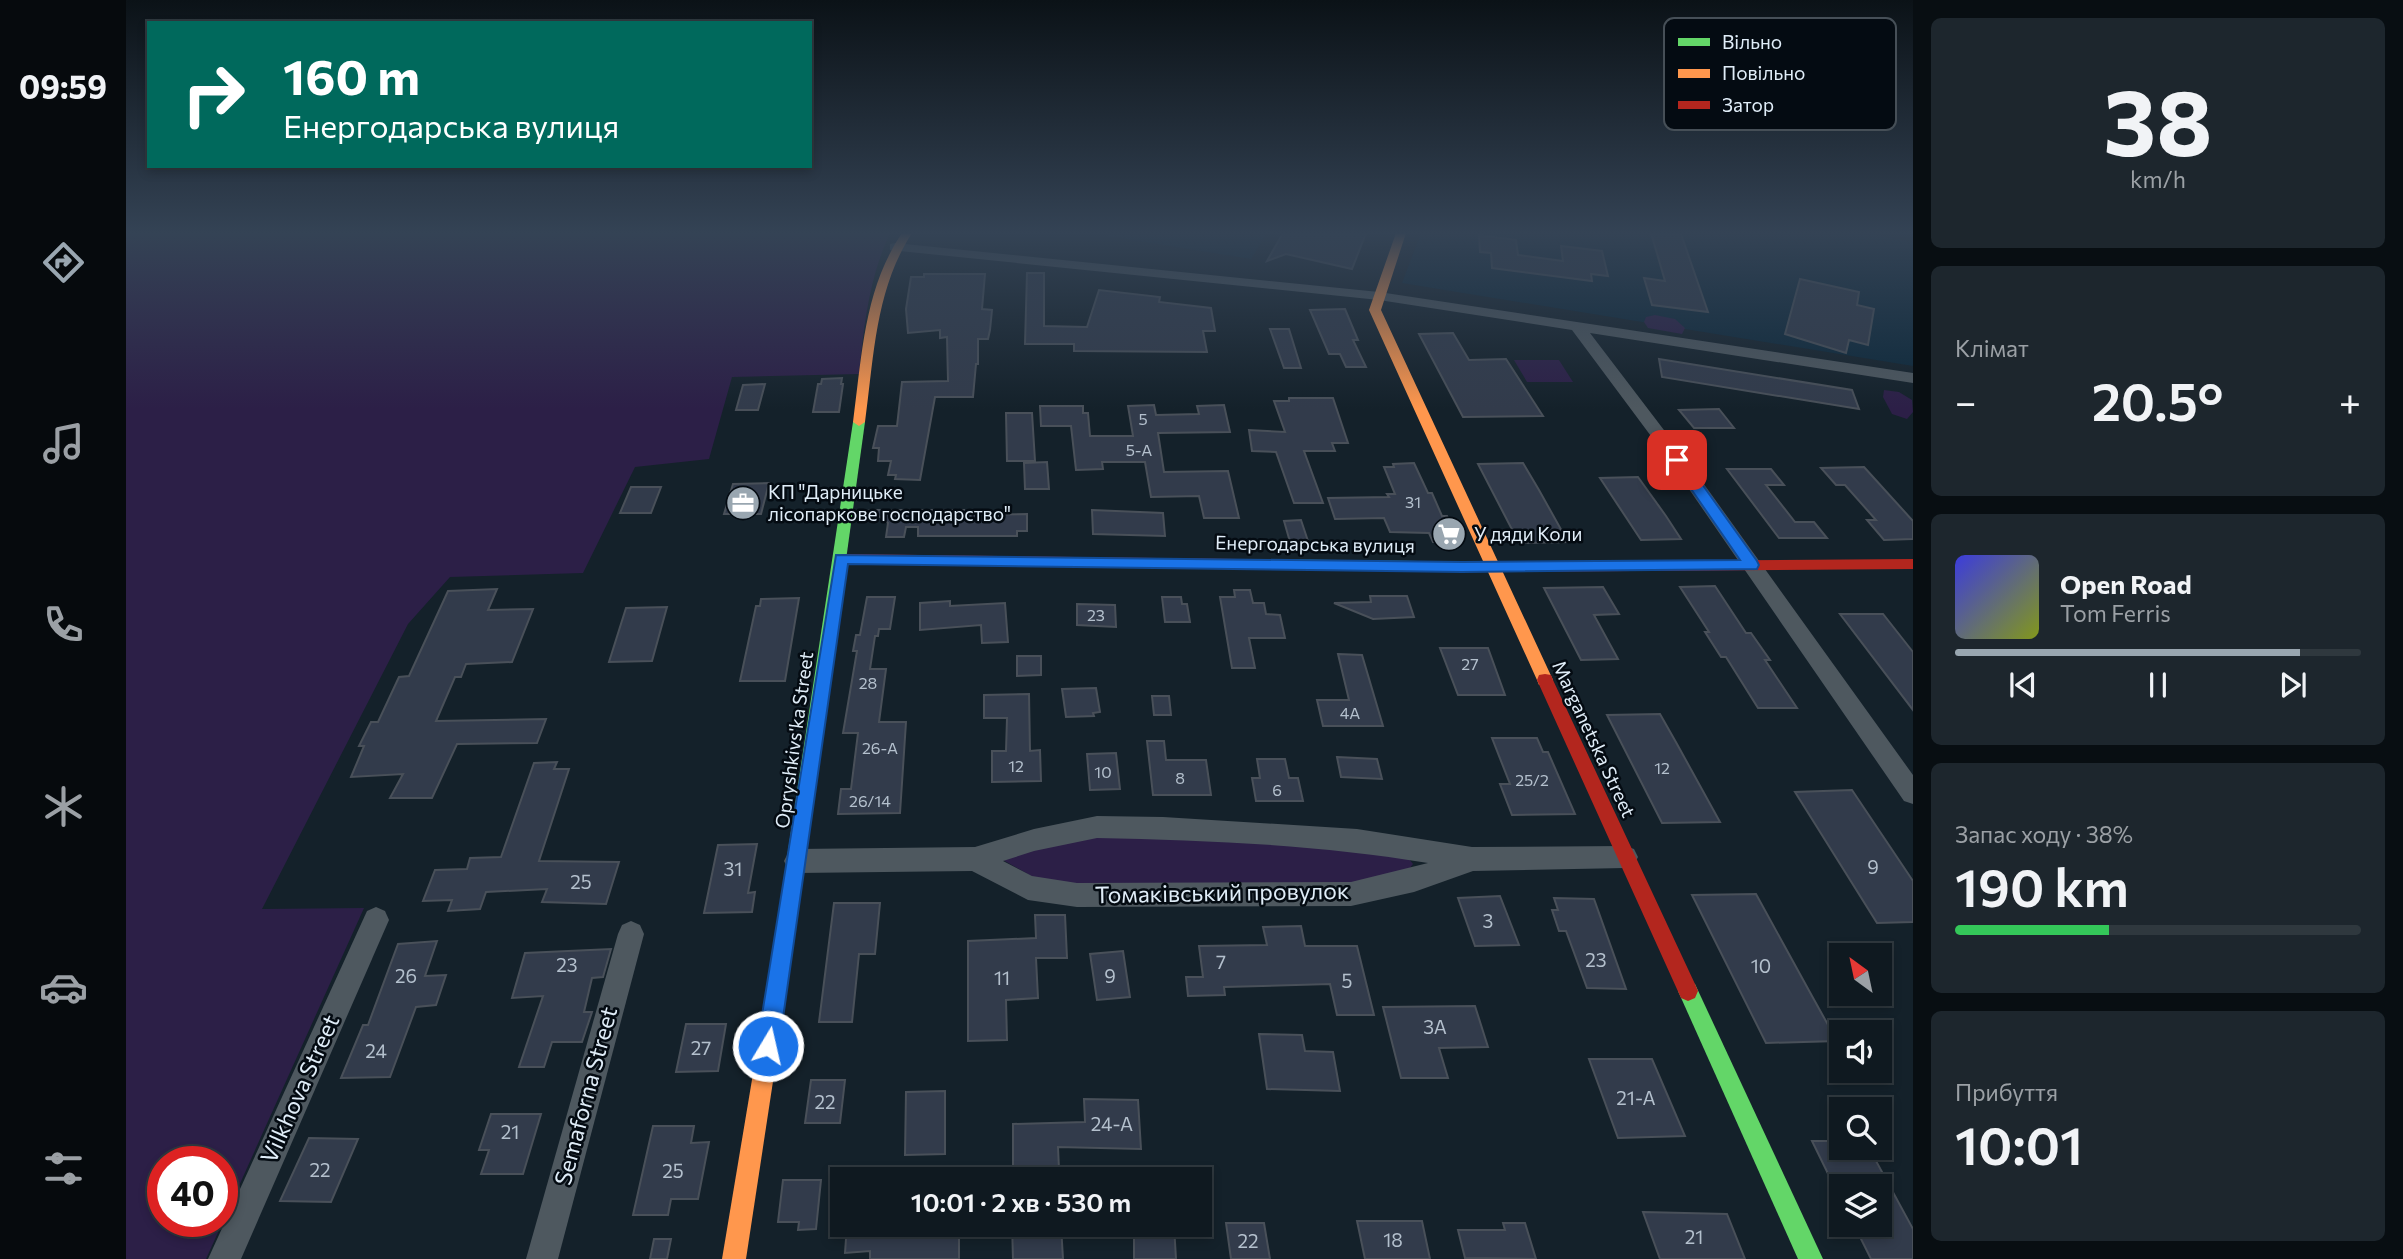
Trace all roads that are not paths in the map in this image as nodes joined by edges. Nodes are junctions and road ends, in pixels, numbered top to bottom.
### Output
1 (879, 292) edge
2 (1337, 292) edge
3 (1380, 292) edge
4 (1379, 296) junction
5 (1576, 325) junction
6 (1913, 378) edge
7 (842, 559) junction
8 (1913, 564) edge
9 (1751, 565) junction
10 (1492, 567) junction
11 (1913, 794) edge
12 (1625, 857) junction
13 (975, 859) junction
14 (1472, 859) junction
15 (797, 860) junction
16 (376, 920) dead end
17 (631, 934) dead end
18 (224, 1259) edge
19 (542, 1259) edge
20 (734, 1259) edge
21 (1811, 1259) edge

1 - 7 street, Opryshkivsʹka Street
2 - 4 street
3 - 4 street, Marganetska Street
4 - 5 street
4 - 10 street, Marganetska Street
5 - 6 street
5 - 9 street
7 - 10 street, Енергодарська вулиця
7 - 15 street, Opryshkivsʹka Street
8 - 9 street, Енергодарська вулиця
9 - 10 street, Енергодарська вулиця
9 - 11 street
10 - 12 street, Marganetska Street
12 - 14 street, Томаківський провулок
12 - 21 street, Marganetska Street
13 - 14 street, Томаківський провулок
13 - 14 street, Томаківський провулок
13 - 15 street, Томаківський провулок
15 - 20 street, Opryshkivsʹka Street
16 - 18 street, Vilkhova Street
17 - 19 street, Semaforna Street

